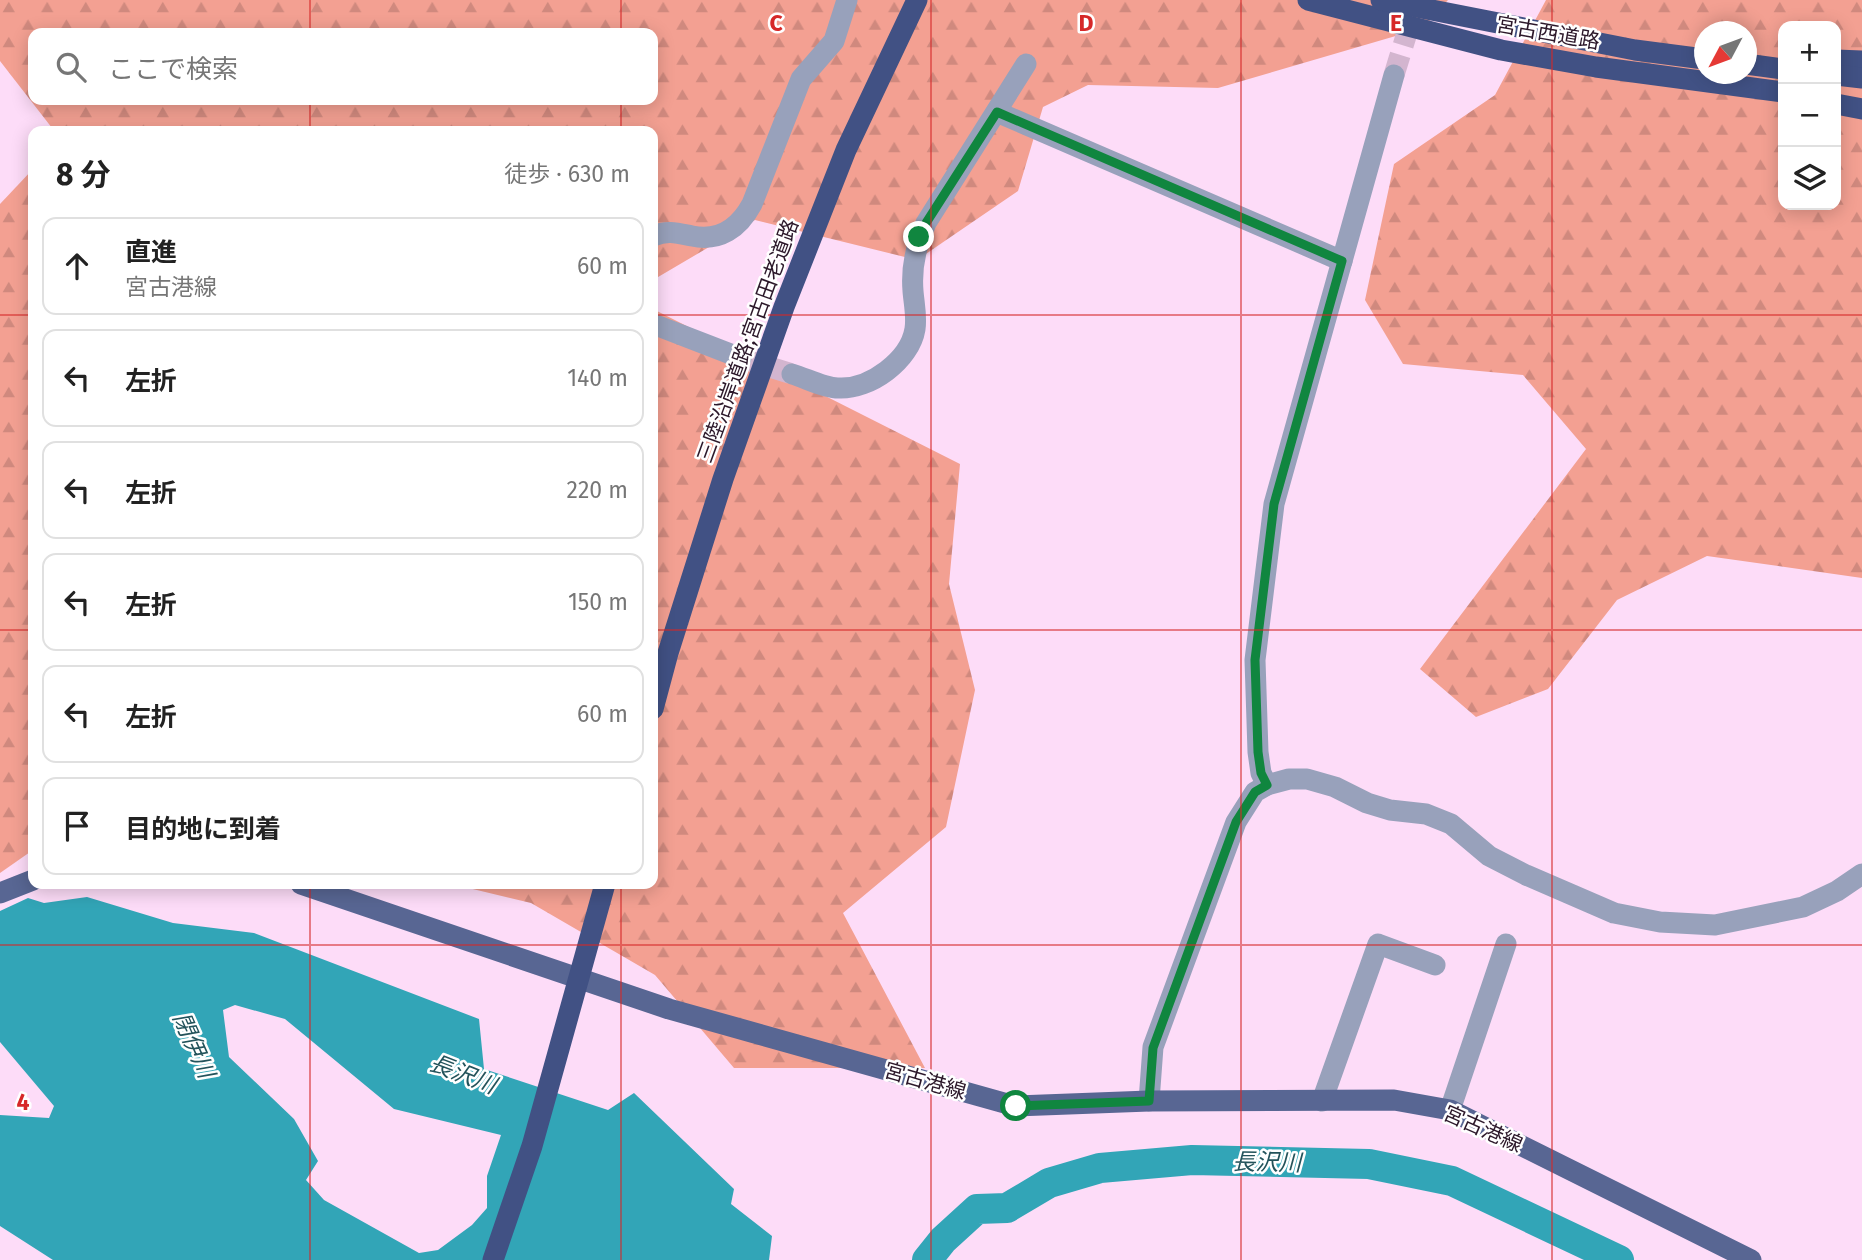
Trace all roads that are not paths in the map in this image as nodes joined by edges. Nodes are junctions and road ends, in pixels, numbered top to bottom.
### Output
1 (847, 0) edge
2 (918, 0) edge
3 (1308, 0) edge
4 (1381, 0) edge
5 (1635, 50) junction
6 (1694, 52) edge
7 (1757, 55) edge
8 (1778, 57) edge
9 (1694, 58) edge
10 (1841, 60) edge
11 (1862, 61) edge
12 (1026, 64) dead end
13 (1757, 65) edge
14 (1778, 68) edge
15 (1394, 75) tunnel mouth
16 (1841, 76) edge
17 (1862, 78) edge
18 (1778, 92) edge
19 (1841, 97) edge
20 (1862, 99) edge
21 (1841, 105) edge
22 (1862, 109) edge
23 (997, 112) junction
24 (658, 234) edge
25 (1342, 261) junction
26 (658, 326) edge
27 (741, 358) tunnel mouth
28 (792, 374) tunnel mouth
29 (658, 690) edge
30 (1267, 785) junction
31 (1862, 874) edge
32 (28, 882) edge
33 (316, 889) edge
34 (604, 889) edge
35 (0, 893) edge
36 (1506, 944) dead end
37 (1435, 965) dead end
38 (1149, 1101) junction
39 (1322, 1101) junction
40 (1450, 1110) junction
41 (493, 1260) edge
42 (1751, 1260) edge

1 - 24 street
2 - 29 highway, 三陸沿岸道路;宮古田老道路
3 - 18 highway, 宮古西道路
4 - 5 highway, 宮古西道路
5 - 6 highway
5 - 9 highway, 宮古西道路
7 - 8 highway
10 - 11 highway
12 - 23 street
13 - 14 highway
15 - 25 street
16 - 17 highway
19 - 20 highway
21 - 22 highway
23 - 25 street
23 - 28 street
25 - 30 street
26 - 27 street
30 - 31 street
30 - 38 street
32 - 35 main road
33 - 38 main road, 宮古港線
34 - 41 highway, bridge
36 - 40 street
37 - 39 street
38 - 39 main road, 宮古港線
39 - 40 main road, 宮古港線
40 - 42 main road, 宮古港線

